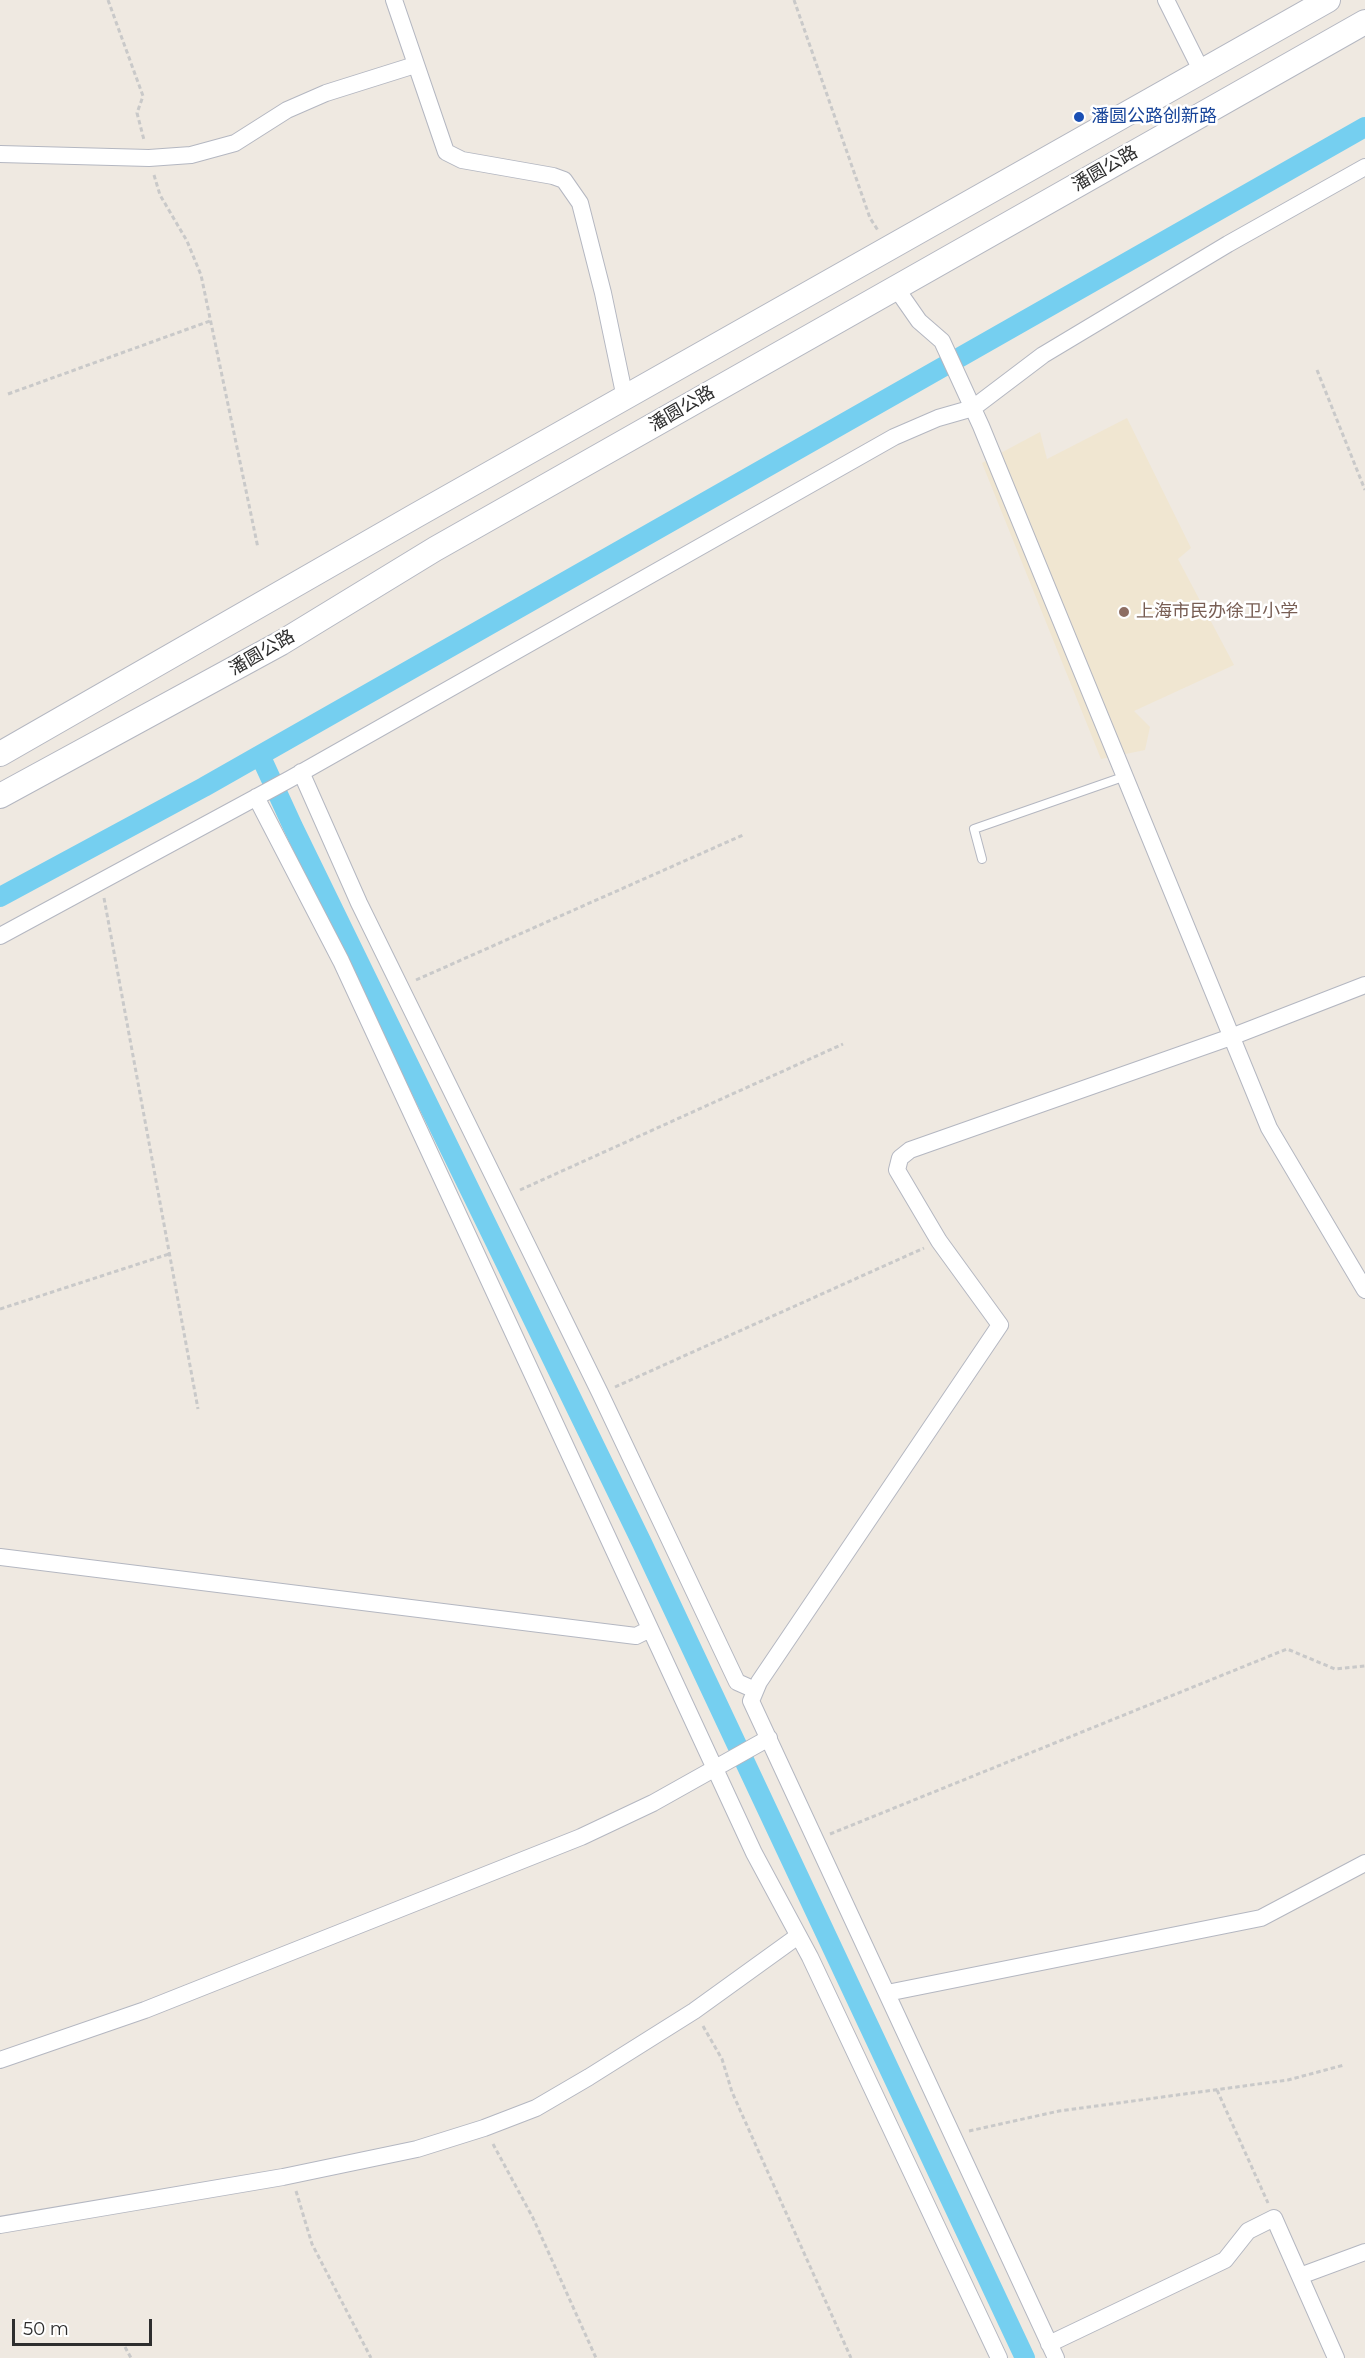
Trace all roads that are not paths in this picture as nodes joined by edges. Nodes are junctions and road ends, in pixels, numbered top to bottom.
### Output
1 (394, 0) edge
2 (1166, 0) edge
3 (1328, 0) edge
4 (1365, 22) edge
5 (415, 65) junction
6 (1202, 72) junction
7 (0, 154) edge
8 (1365, 167) edge
9 (896, 288) junction
10 (626, 398) junction
11 (970, 402) junction
12 (0, 754) edge
13 (296, 776) junction
14 (1123, 777) junction
15 (259, 795) junction
16 (0, 796) edge
17 (982, 858) dead end
18 (0, 936) edge
19 (1365, 985) edge
20 (1231, 1037) junction
21 (1365, 1290) edge
22 (0, 1557) edge
23 (650, 1629) junction
24 (755, 1690) junction
25 (764, 1741) junction
26 (719, 1767) junction
27 (1365, 1863) edge
28 (798, 1936) junction
29 (886, 1993) junction
30 (0, 2060) edge
31 (0, 2225) edge
32 (1365, 2252) edge
33 (1300, 2276) junction
34 (1052, 2351) edge
35 (999, 2358) edge
36 (1336, 2358) edge

1 - 5 street
2 - 6 street
3 - 6 main road, 潘圆公路
4 - 9 main road, 潘圆公路
5 - 7 street
5 - 10 street
6 - 10 main road, 潘圆公路
8 - 11 street
9 - 11 street
9 - 16 main road, 潘圆公路
10 - 12 main road, 潘圆公路
11 - 13 street
11 - 14 street
13 - 15 street
13 - 24 street
14 - 17 lane
14 - 20 street
15 - 18 street
15 - 23 street
19 - 20 street
20 - 21 street
20 - 24 street
22 - 23 street
23 - 26 street
24 - 25 street
25 - 26 street
25 - 29 street
26 - 28 street
26 - 30 street
27 - 29 street
28 - 31 street
28 - 35 street
29 - 34 street
32 - 33 street
33 - 34 street
33 - 36 street

